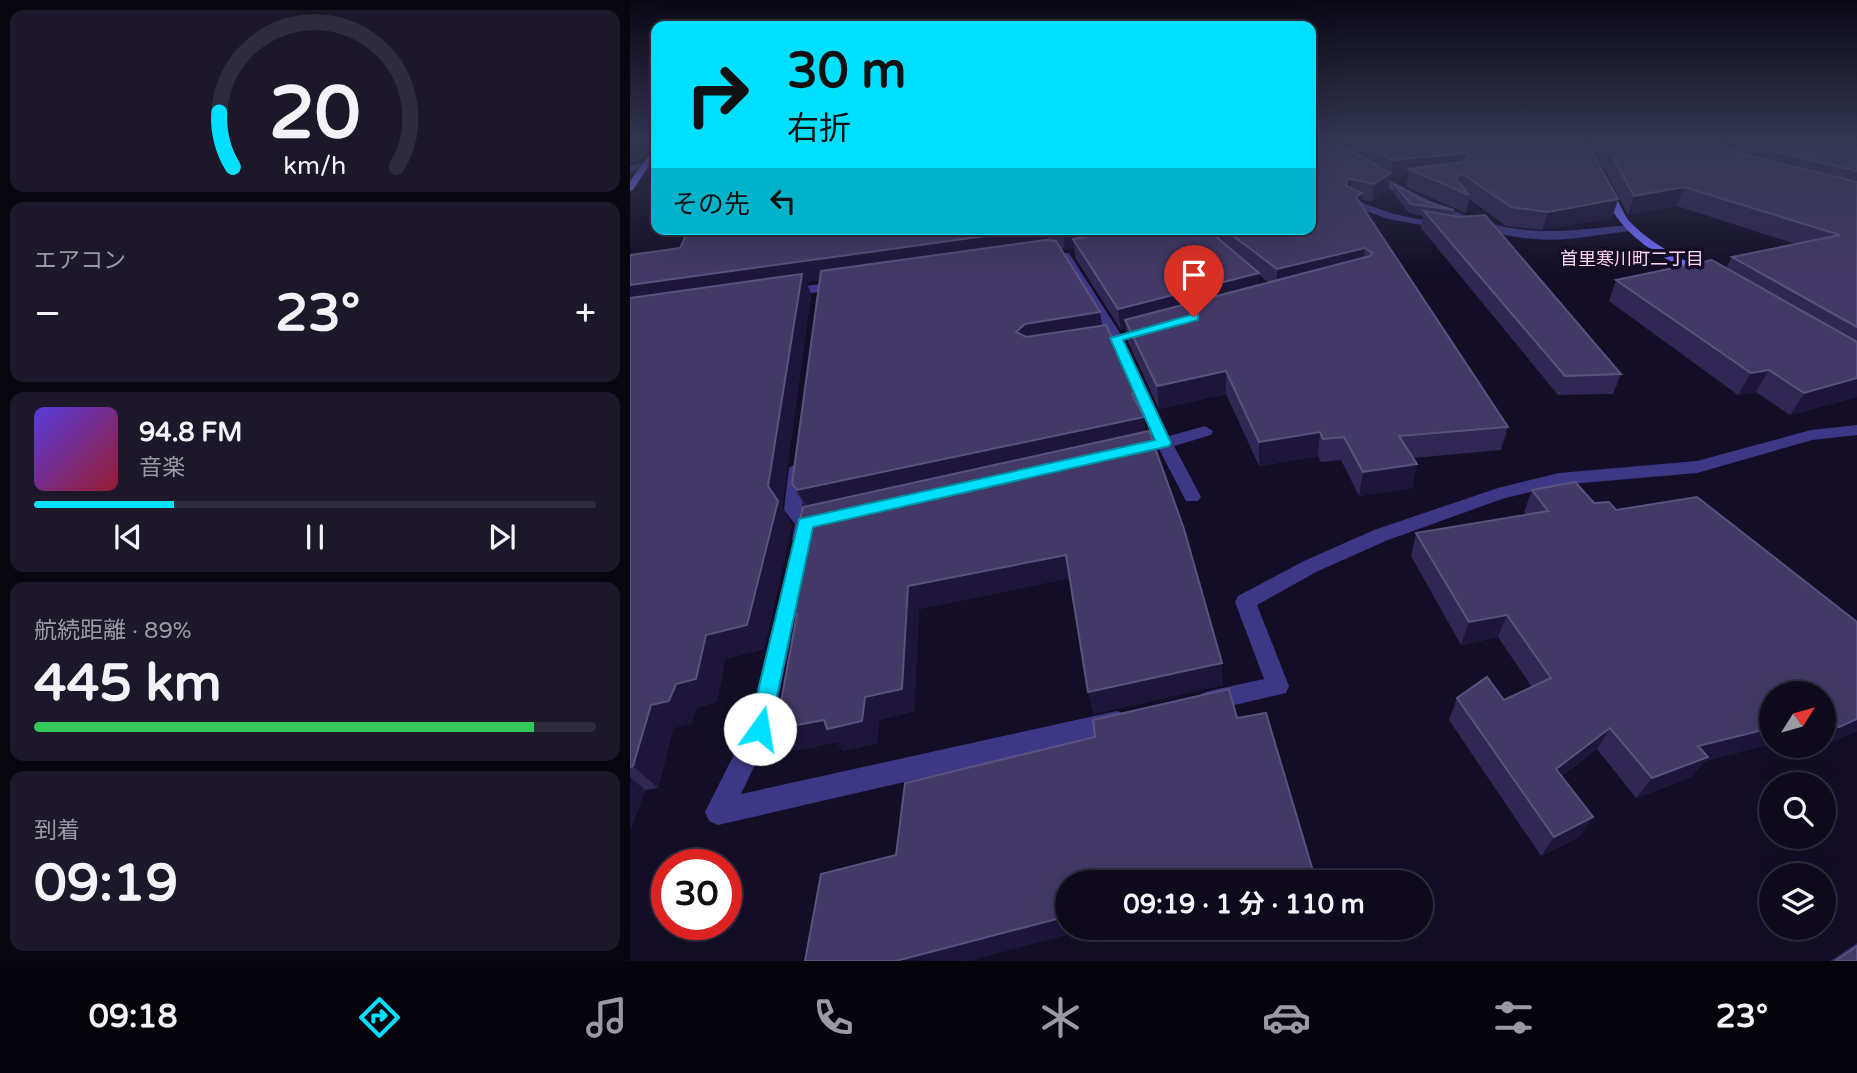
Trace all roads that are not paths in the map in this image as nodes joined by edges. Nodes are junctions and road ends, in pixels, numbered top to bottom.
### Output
1 (1395, 183) edge
2 (1604, 183) edge
3 (1385, 184) joint
4 (1351, 202) edge
5 (1632, 228) junction
6 (1506, 231) junction
7 (1064, 254) edge
8 (848, 284) edge
9 (1718, 284) edge
10 (767, 296) edge
11 (1857, 430) edge
12 (1205, 431) dead end
13 (1164, 443) junction
14 (800, 454) edge
15 (1111, 455) edge
16 (1192, 497) dead end
17 (798, 561) edge
18 (792, 587) edge
19 (1184, 707) edge
20 (1131, 719) edge

1 - 3 street
2 - 5 street
3 - 6 street
4 - 6 street
5 - 6 street
5 - 9 street
7 - 13 street
8 - 10 street
11 - 19 street
12 - 13 street
13 - 15 street
13 - 16 street
14 - 17 street
18 - 20 street

